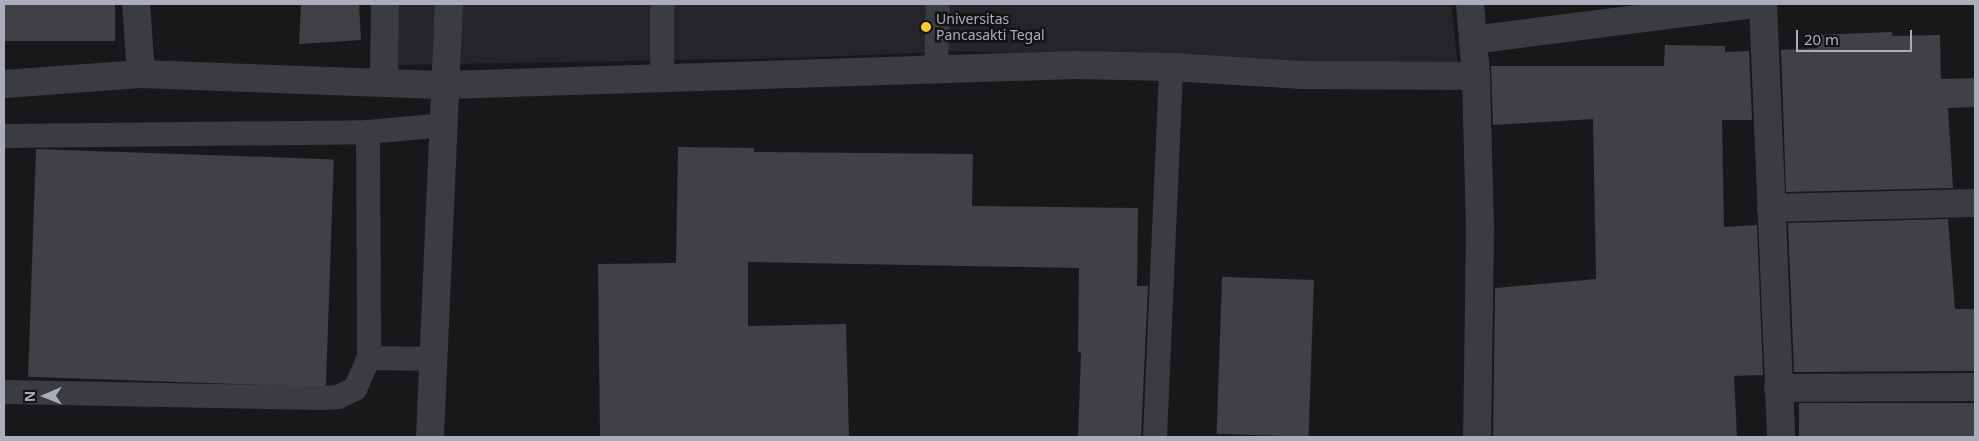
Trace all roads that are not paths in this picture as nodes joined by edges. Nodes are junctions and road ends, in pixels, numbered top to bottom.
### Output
1 (136, 4) edge
2 (386, 4) edge
3 (449, 4) edge
4 (662, 4) edge
5 (938, 4) edge
6 (1470, 4) edge
7 (1754, 4) edge
8 (1763, 4) edge
9 (1473, 40) junction
10 (1172, 67) junction
11 (936, 71) junction
12 (141, 74) junction
13 (1476, 76) junction
14 (662, 78) junction
15 (384, 81) junction
16 (4, 84) edge
17 (447, 84) junction
18 (445, 125) junction
19 (368, 132) junction
20 (4, 136) edge
21 (1975, 203) edge
22 (1771, 208) junction
23 (369, 358) junction
24 (434, 359) junction
25 (1975, 387) edge
26 (1778, 388) junction
27 (4, 392) edge
28 (430, 437) edge
29 (1155, 437) edge
30 (1477, 437) edge
31 (1781, 437) edge

1 - 12 street
2 - 15 street
3 - 17 street
4 - 14 lane
5 - 11 lane
6 - 9 street
7 - 9 street
8 - 22 street
9 - 13 street
10 - 11 street
10 - 13 street
10 - 29 lane
11 - 14 street
12 - 15 street
12 - 16 street
13 - 30 street
14 - 17 street
15 - 17 street
17 - 18 street
18 - 19 lane
18 - 24 street
19 - 20 lane
19 - 23 lane
21 - 22 street
22 - 26 street
23 - 24 lane
23 - 27 lane
24 - 28 street
25 - 26 street
26 - 31 street

